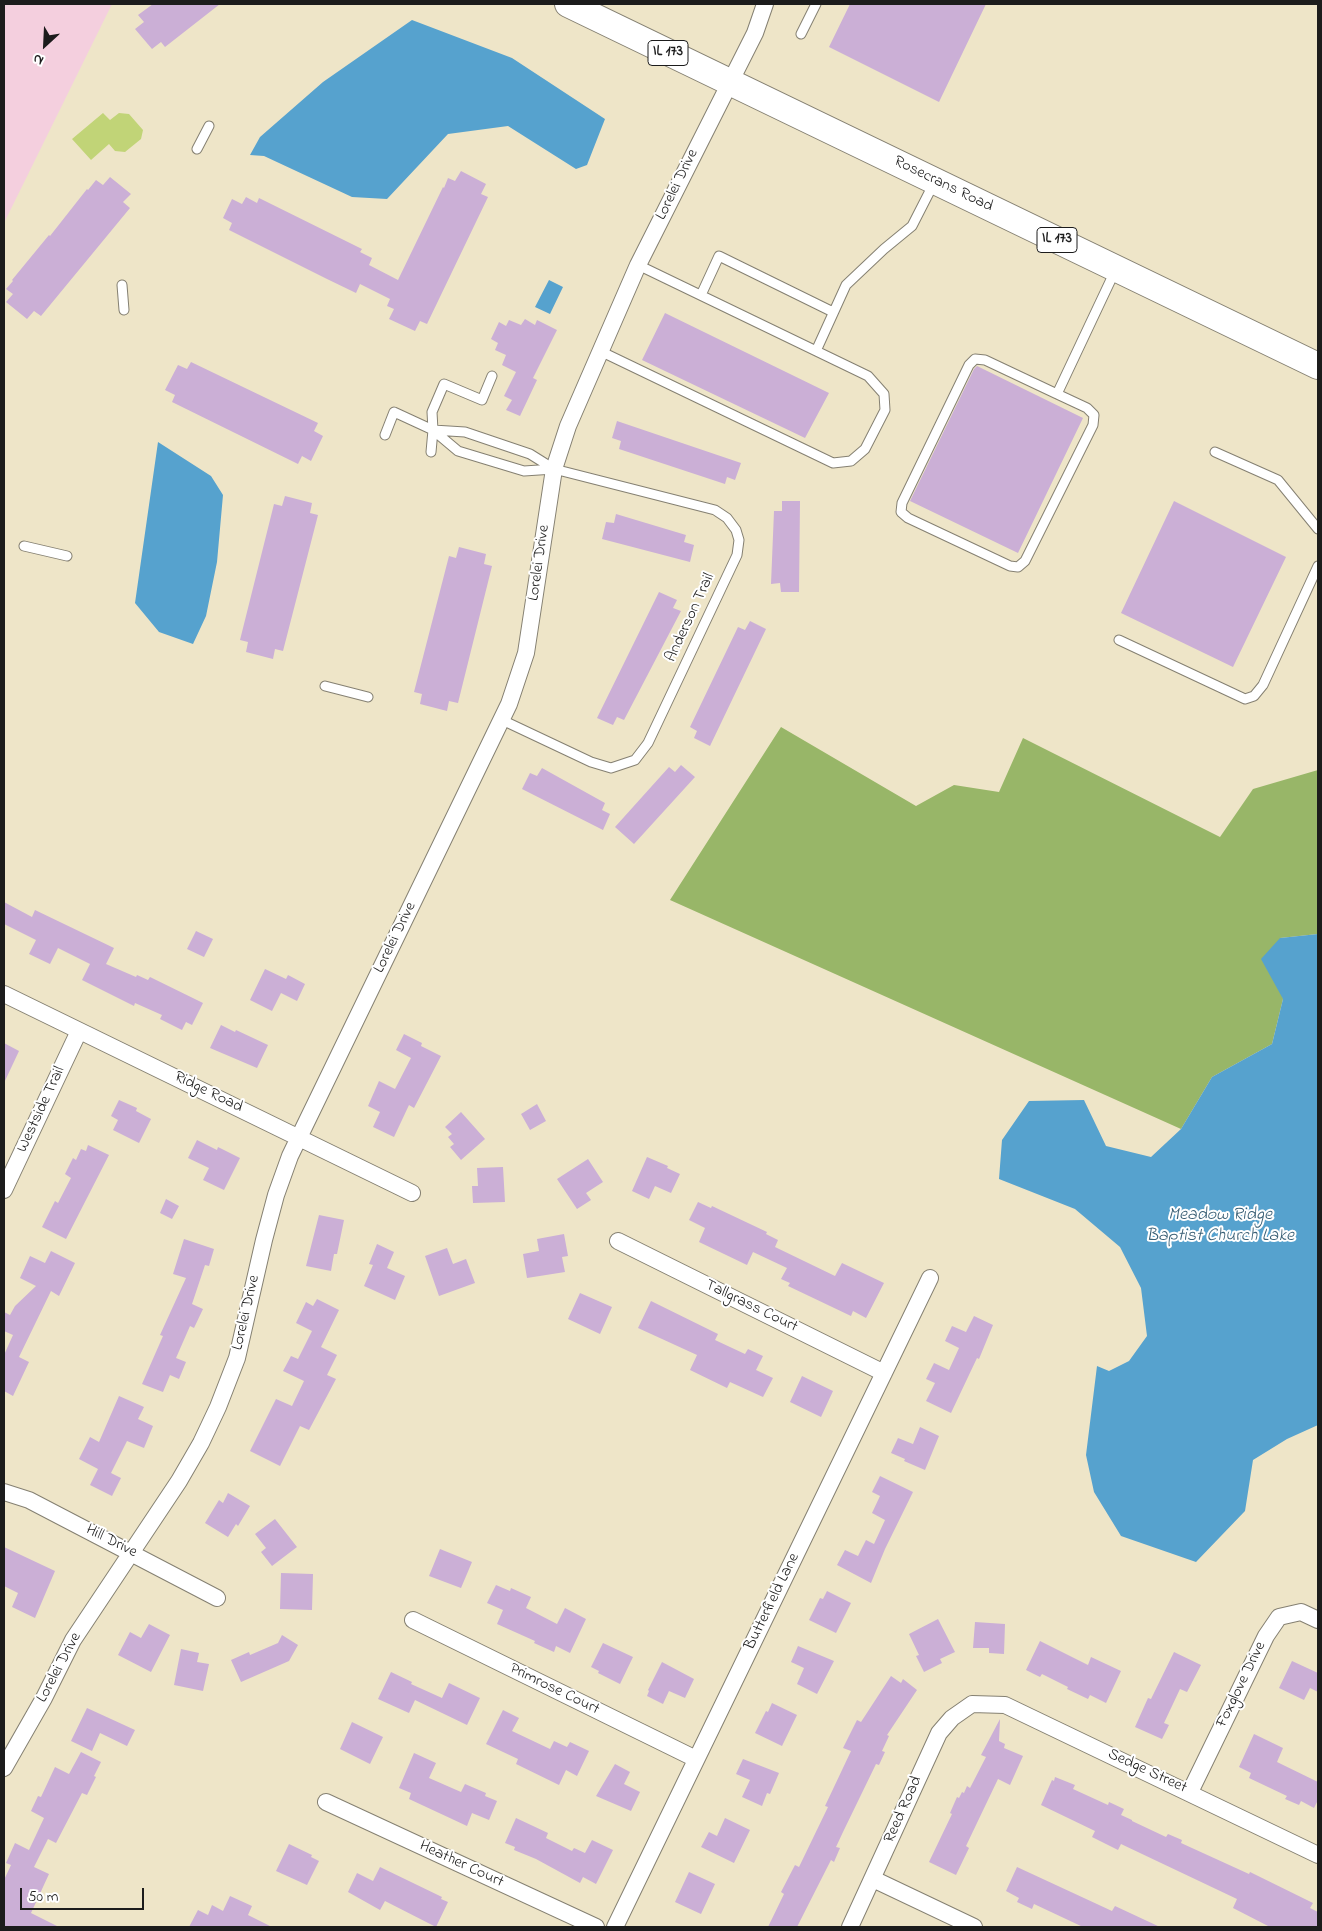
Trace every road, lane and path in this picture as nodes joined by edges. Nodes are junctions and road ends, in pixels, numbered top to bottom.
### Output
1 (568, 4) edge
2 (765, 4) edge
3 (816, 4) edge
4 (801, 34) dead end
5 (729, 83) junction
6 (209, 126) dead end
7 (198, 149) dead end
8 (936, 181) junction
9 (638, 265) junction
10 (1117, 268) junction
11 (122, 285) dead end
12 (701, 295) junction
13 (124, 310) dead end
14 (833, 312) junction
15 (816, 350) junction
16 (600, 351) junction
17 (1318, 366) edge
18 (492, 376) dead end
19 (1057, 394) junction
20 (433, 430) junction
21 (385, 435) dead end
22 (431, 452) dead end
23 (1215, 452) dead end
24 (554, 469) junction
25 (1318, 529) edge
26 (24, 546) dead end
27 (68, 556) dead end
28 (1318, 566) edge
29 (1119, 640) dead end
30 (325, 686) dead end
31 (368, 697) dead end
32 (502, 720) junction
33 (4, 994) edge
34 (79, 1031) junction
35 (299, 1137) junction
36 (4, 1190) edge
37 (412, 1193) dead end
38 (618, 1241) dead end
39 (930, 1278) dead end
40 (884, 1373) junction
41 (4, 1492) edge
42 (131, 1552) junction
43 (217, 1598) dead end
44 (413, 1620) dead end
45 (1318, 1620) edge
46 (972, 1704) joint
47 (696, 1760) junction
48 (5, 1762) edge
49 (1190, 1792) junction
50 (326, 1802) dead end
51 (1318, 1855) edge
52 (873, 1879) junction
53 (596, 1927) edge
54 (615, 1927) edge
55 (850, 1927) edge
56 (974, 1927) edge

1 - 5 main road, Rosecrans Road / IL 173
2 - 5 street, Lorelei Drive
3 - 4 lane
5 - 8 main road, Rosecrans Road / IL 173
5 - 9 street, Lorelei Drive
6 - 7 lane
8 - 10 main road, Rosecrans Road / IL 173
8 - 14 lane
9 - 12 lane
9 - 16 street, Lorelei Drive
10 - 17 main road, Rosecrans Road / IL 173
10 - 19 lane
11 - 13 lane
12 - 14 lane
12 - 15 lane
14 - 15 lane
15 - 16 lane
16 - 24 street, Lorelei Drive
18 - 20 lane
19 - 19 lane
20 - 21 lane
20 - 22 lane
20 - 24 lane
20 - 24 lane
23 - 25 lane
24 - 32 street, Lorelei Drive
24 - 32 lane, Anderson Trail
26 - 27 lane
28 - 29 lane
30 - 31 lane
32 - 35 street, Lorelei Drive
33 - 34 street, Ridge Road
34 - 35 street, Ridge Road
34 - 36 street, Westside Trail
35 - 37 street, Ridge Road
35 - 42 street, Lorelei Drive
38 - 40 street, Tallgrass Court
39 - 40 street, Butterfield Lane
40 - 47 street, Butterfield Lane
41 - 42 street, Hill Drive
42 - 43 street, Hill Drive
42 - 48 street, Lorelei Drive
44 - 47 street, Primrose Court
45 - 49 street, Foxglove Drive
46 - 49 street, Sedge Street
46 - 52 street, Reed Road
47 - 54 street, Butterfield Lane
49 - 51 street, Sedge Street
50 - 53 street, Heather Court
52 - 55 street, Reed Road
52 - 56 street

